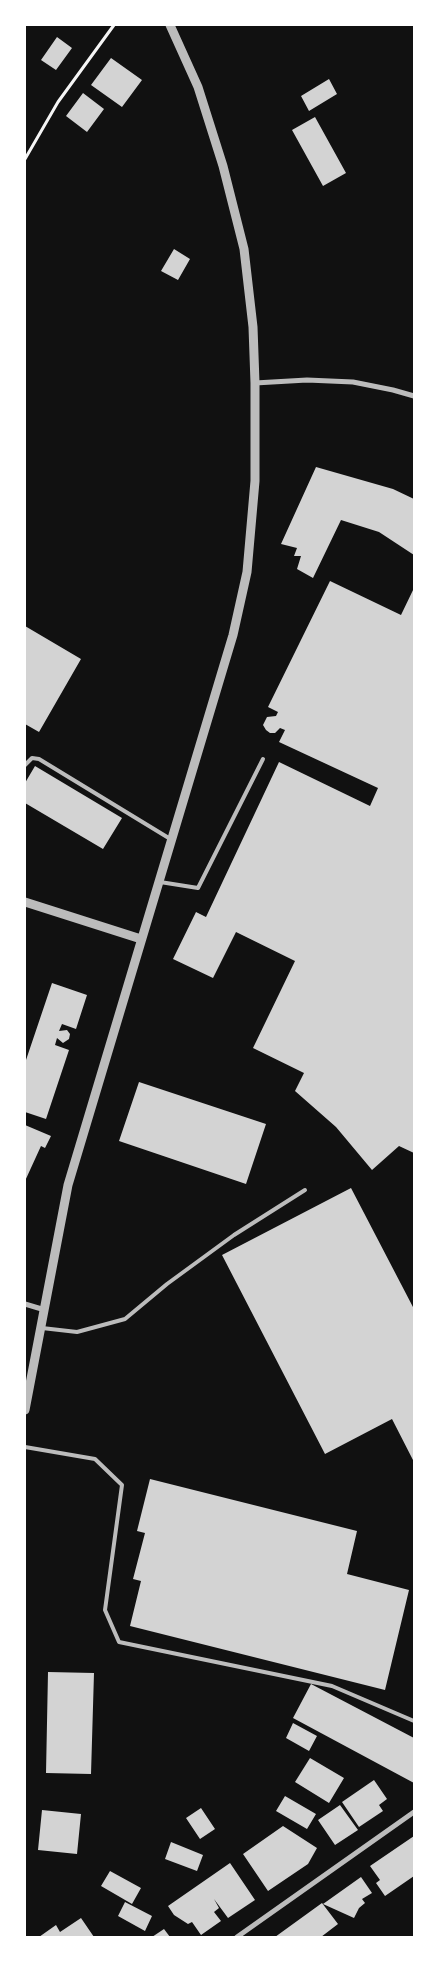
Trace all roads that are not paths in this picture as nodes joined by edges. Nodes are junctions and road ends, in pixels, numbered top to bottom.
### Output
1 (170, 25) edge
2 (255, 383) junction
3 (414, 396) edge
4 (263, 759) dead end
5 (25, 765) edge
6 (172, 840) junction
7 (160, 882) junction
8 (25, 902) edge
9 (141, 939) junction
10 (305, 1190) dead end
11 (25, 1304) edge
12 (45, 1310) junction
13 (42, 1328) junction
14 (25, 1410) edge
15 (25, 1447) edge
16 (414, 1721) edge
17 (414, 1812) edge
18 (240, 1936) edge

1 - 2 street
2 - 3 street
2 - 6 street
4 - 7 lane
5 - 6 lane
6 - 7 street
7 - 9 street
8 - 9 street
9 - 12 street
10 - 13 lane
11 - 12 street
12 - 13 street
13 - 14 street
15 - 16 lane
17 - 18 street

